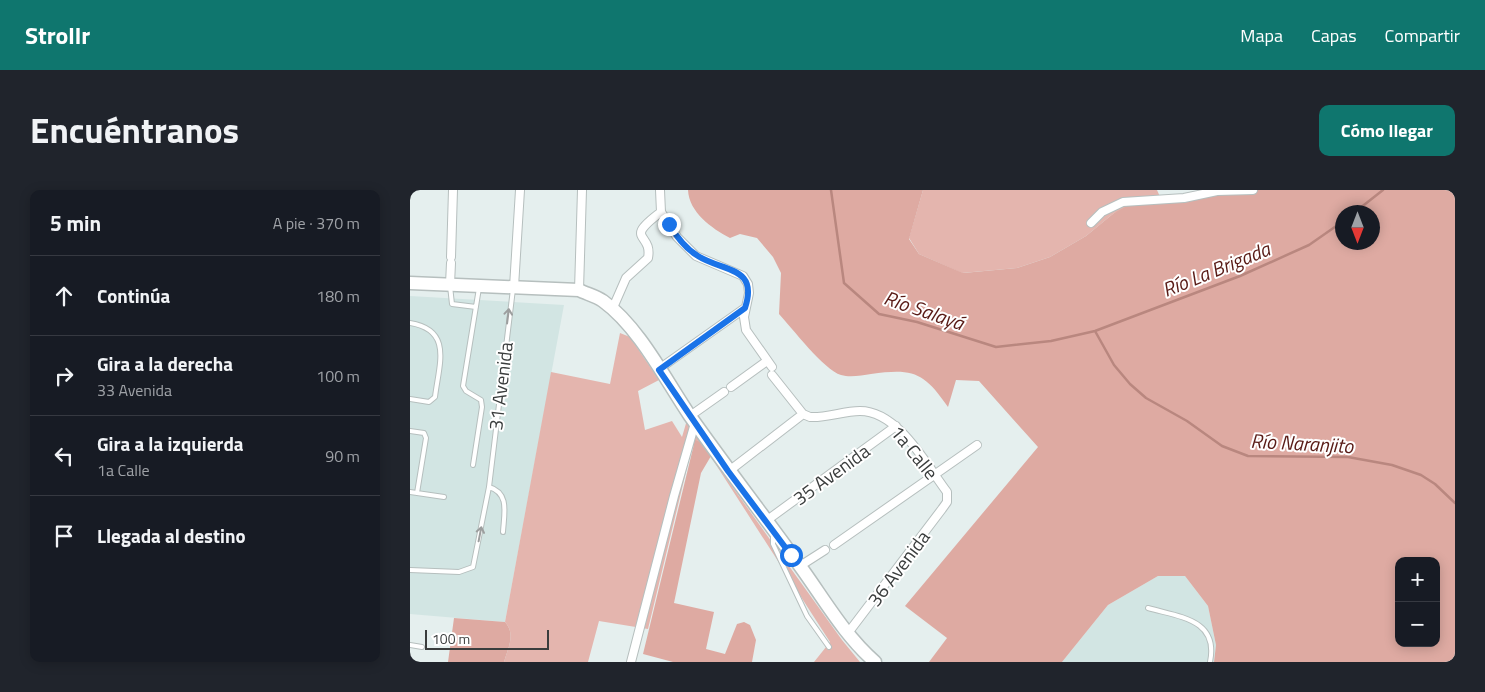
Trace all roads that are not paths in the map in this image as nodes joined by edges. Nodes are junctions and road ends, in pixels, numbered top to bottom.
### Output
1 (454, 190) edge
2 (520, 190) edge
3 (582, 190) edge
4 (660, 190) edge
5 (1164, 190) edge
6 (1222, 190) edge
7 (1253, 190) edge
8 (1167, 199) junction
9 (661, 212) junction
10 (1091, 223) dead end
11 (410, 282) edge
12 (450, 284) junction
13 (479, 285) junction
14 (514, 287) junction
15 (578, 290) junction
16 (476, 307) junction
17 (745, 308) junction
18 (612, 310) junction
19 (410, 323) edge
20 (770, 368) junction
21 (659, 370) junction
22 (731, 387) dead end
23 (724, 392) dead end
24 (410, 399) edge
25 (803, 414) junction
26 (693, 419) junction
27 (896, 426) junction
28 (410, 431) edge
29 (977, 445) dead end
30 (474, 465) dead end
31 (728, 471) junction
32 (934, 475) junction
33 (489, 487) junction
34 (410, 492) edge
35 (417, 493) junction
36 (444, 497) dead end
37 (947, 502) joint
38 (769, 526) junction
39 (503, 532) dead end
40 (834, 545) dead end
41 (826, 550) dead end
42 (800, 566) junction
43 (410, 570) edge
44 (1148, 608) dead end
45 (848, 633) junction
46 (410, 645) edge
47 (422, 646) dead end
48 (829, 647) dead end
49 (631, 662) edge
50 (875, 662) edge
51 (1210, 662) edge

1 - 12 street
2 - 14 street, 31 Avenida
3 - 15 street
4 - 9 street
5 - 8 street
6 - 7 street
6 - 8 street
8 - 10 street
9 - 17 street
9 - 18 street
11 - 12 main road
12 - 13 main road
12 - 16 lane
13 - 14 main road
13 - 16 lane
14 - 15 main road
33 -> 14 lane, 31 Avenida
15 - 18 main road
16 - 30 lane
17 - 20 street
17 - 21 street
18 - 21 main road
19 - 24 lane
20 - 22 street
20 - 25 street
21 - 26 main road
23 - 26 street
25 - 27 street, 1a Calle
25 - 31 street
26 - 31 main road
26 - 49 street
27 - 32 street, 1a Calle
27 - 38 street, 35 Avenida
28 - 35 lane
29 - 32 street
31 - 38 main road
32 - 37 street, 1a Calle
32 - 40 street
33 - 39 lane
43 -> 33 lane, 31 Avenida
34 - 35 lane
35 - 36 lane
37 - 45 street, 36 Avenida
38 - 42 main road
38 - 48 lane
41 - 42 street
42 - 45 main road
44 - 51 lane
45 - 50 main road
46 - 47 lane

